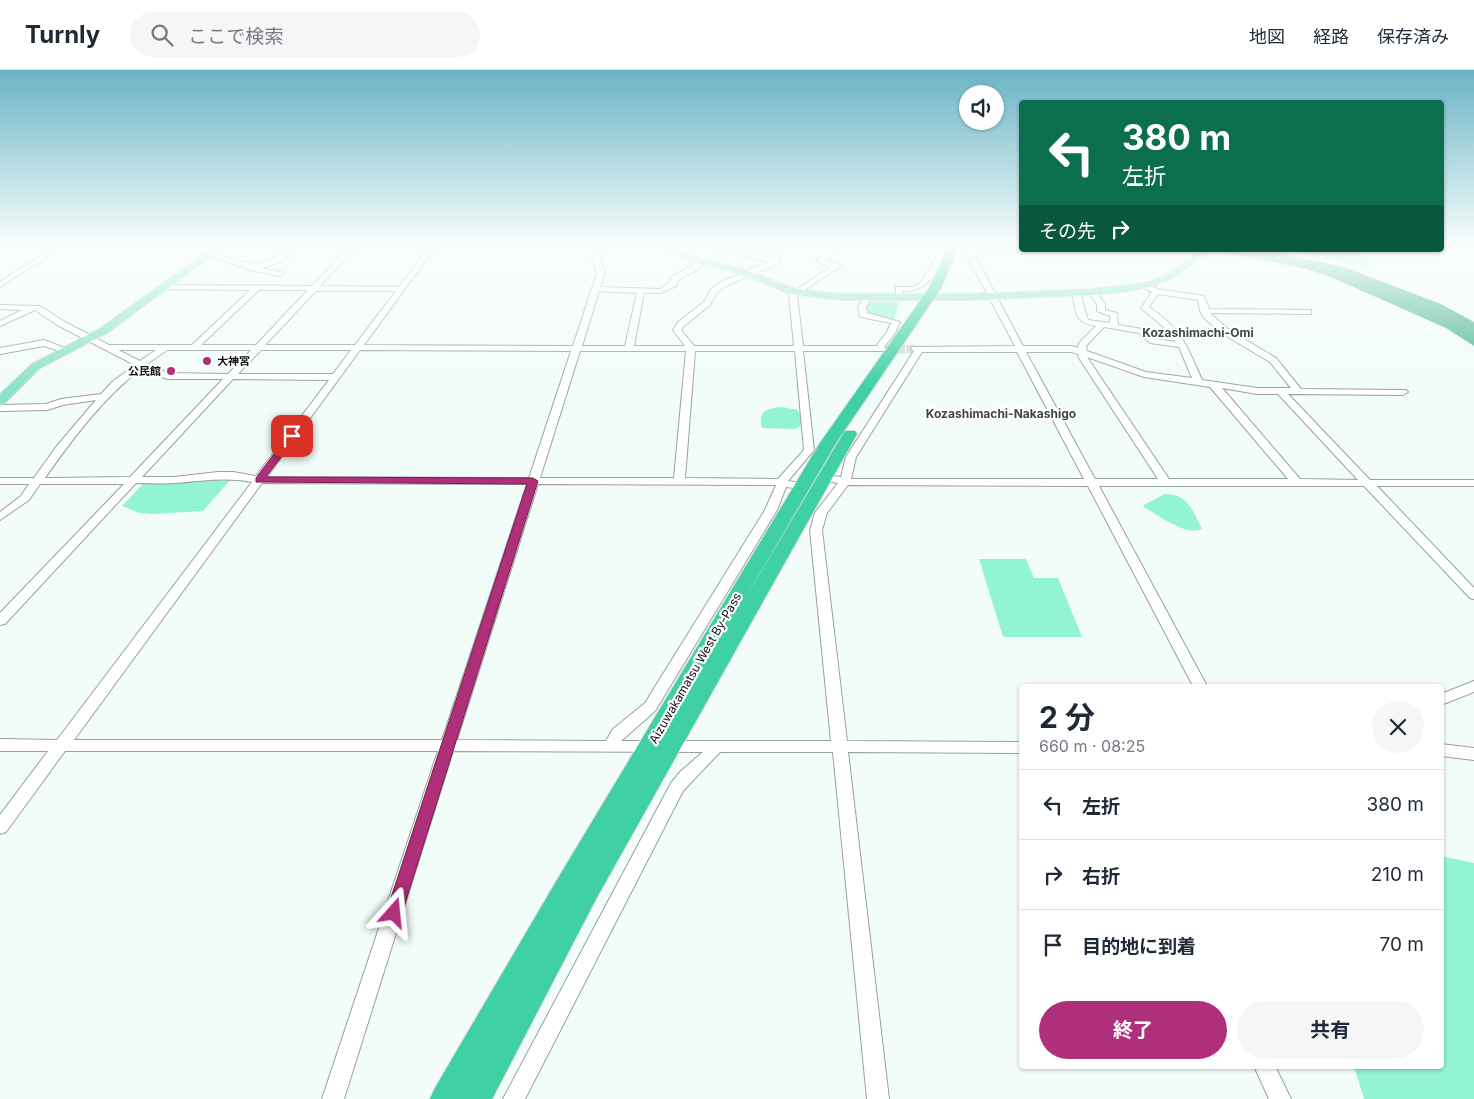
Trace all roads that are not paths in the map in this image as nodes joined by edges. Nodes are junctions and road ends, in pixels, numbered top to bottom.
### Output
1 (155, 293) edge
2 (253, 293) edge
3 (309, 293) edge
4 (398, 293) edge
5 (595, 293) edge
6 (640, 293) edge
7 (713, 293) edge
8 (794, 293) edge
9 (802, 293) edge
10 (935, 293) edge
11 (937, 293) edge
12 (989, 293) edge
13 (1054, 293) edge
14 (1076, 293) edge
15 (1093, 293) edge
16 (1154, 293) edge
17 (1173, 293) edge
18 (869, 296) junction
19 (899, 296) joint
20 (934, 296) junction
21 (991, 296) junction
22 (0, 307) edge
23 (34, 307) junction
24 (1204, 311) junction
25 (1308, 312) dead end
26 (0, 324) edge
27 (1103, 324) junction
28 (1114, 326) junction
29 (1142, 331) junction
30 (1173, 331) junction
31 (91, 337) junction
32 (1182, 345) junction
33 (110, 347) junction
34 (165, 347) junction
35 (259, 347) junction
36 (358, 347) junction
37 (577, 347) junction
38 (798, 347) junction
39 (194, 348) junction
40 (629, 348) junction
41 (691, 348) junction
42 (900, 349) junction
43 (66, 350) junction
44 (1021, 350) junction
45 (0, 351) edge
46 (1082, 352) junction
47 (141, 365) junction
48 (231, 376) junction
49 (336, 377) junction
50 (1198, 382) junction
51 (1213, 384) junction
52 (1281, 392) junction
53 (1299, 392) junction
54 (1403, 392) dead end
55 (104, 396) junction
56 (0, 400) edge
57 (0, 408) edge
58 (823, 478) junction
59 (39, 480) junction
60 (133, 480) junction
61 (259, 480) junction
62 (533, 481) junction
63 (679, 481) junction
64 (0, 482) edge
65 (782, 482) junction
66 (845, 482) junction
67 (1093, 482) junction
68 (1164, 482) junction
69 (1297, 483) junction
70 (1365, 483) junction
71 (1474, 483) edge
72 (803, 486) junction
73 (0, 517) edge
74 (1474, 596) edge
75 (0, 620) edge
76 (1199, 684) edge
77 (1474, 686) edge
78 (1444, 699) edge
79 (0, 744) edge
80 (61, 744) junction
81 (449, 745) junction
82 (611, 745) junction
83 (659, 747) junction
84 (714, 747) junction
85 (840, 747) junction
86 (1019, 747) edge
87 (1444, 750) edge
88 (1474, 754) edge
89 (0, 827) edge
90 (1265, 1069) edge
91 (333, 1099) edge
92 (446, 1099) edge
93 (475, 1099) edge
94 (514, 1099) edge
95 (878, 1099) edge
96 (1280, 1099) edge

1 - 31 main road
2 - 39 street
3 - 35 street
4 - 36 street
5 - 37 street
6 - 40 street
7 - 41 street
8 - 38 street
9 - 18 main road
10 - 20 highway, Aizuwakamatsu West By-Pass
11 - 20 highway, Aizuwakamatsu West By-Pass
12 - 21 street
13 - 21 main road
14 - 27 street
15 - 28 street
16 - 30 street
17 - 24 street
18 - 19 main road
18 - 42 street
19 - 20 main road
20 - 21 main road
20 - 42 highway, Aizuwakamatsu West By-Pass
20 - 58 highway, Aizuwakamatsu West By-Pass
21 - 44 street
22 - 23 street
23 - 26 street
23 - 31 street
24 - 25 street
24 - 53 street
27 - 28 street
27 - 46 street
28 - 29 street
29 - 30 street
29 - 32 street
30 - 32 street
31 - 33 street
31 - 43 main road
32 - 50 street
33 - 34 street
33 - 47 street
34 - 39 street
34 - 47 street
35 - 36 street
35 - 39 street
35 - 48 street
36 - 37 street
36 - 49 street
37 - 40 street
37 - 62 street
38 - 41 street
38 - 42 street
38 - 65 street
40 - 41 street
41 - 63 street
42 - 44 street
42 - 66 street
42 - 72 highway, Aizuwakamatsu West By-Pass
43 - 45 street
43 - 56 main road
44 - 46 street
44 - 67 street
46 - 50 street
46 - 68 street
47 - 48 street
47 - 55 street
48 - 49 street
48 - 60 street
49 - 61 street
50 - 51 street
51 - 52 street
51 - 69 street
52 - 53 street
52 - 70 street
53 - 54 street
55 - 57 street
55 - 59 street
58 - 66 street
58 - 83 highway, Aizuwakamatsu West By-Pass
59 - 60 street
59 - 64 street
59 - 73 street
60 - 61 street
60 - 75 street
61 - 62 street
61 - 80 street
62 - 63 street
62 - 81 street
63 - 65 street
65 - 72 street
65 - 82 street
66 - 67 street
66 - 85 street
67 - 68 street
67 - 76 street
68 - 69 street
69 - 70 street
70 - 71 street
70 - 74 street
72 - 83 highway, Aizuwakamatsu West By-Pass
77 - 78 street
79 - 80 street
80 - 81 street
80 - 89 street
81 - 82 street
81 - 91 street
82 - 83 street
83 - 84 street
83 - 92 highway, Aizuwakamatsu West By-Pass
83 - 93 highway, Aizuwakamatsu West By-Pass
84 - 85 street
84 - 94 street
85 - 86 street
85 - 95 street
87 - 88 street
90 - 96 street

